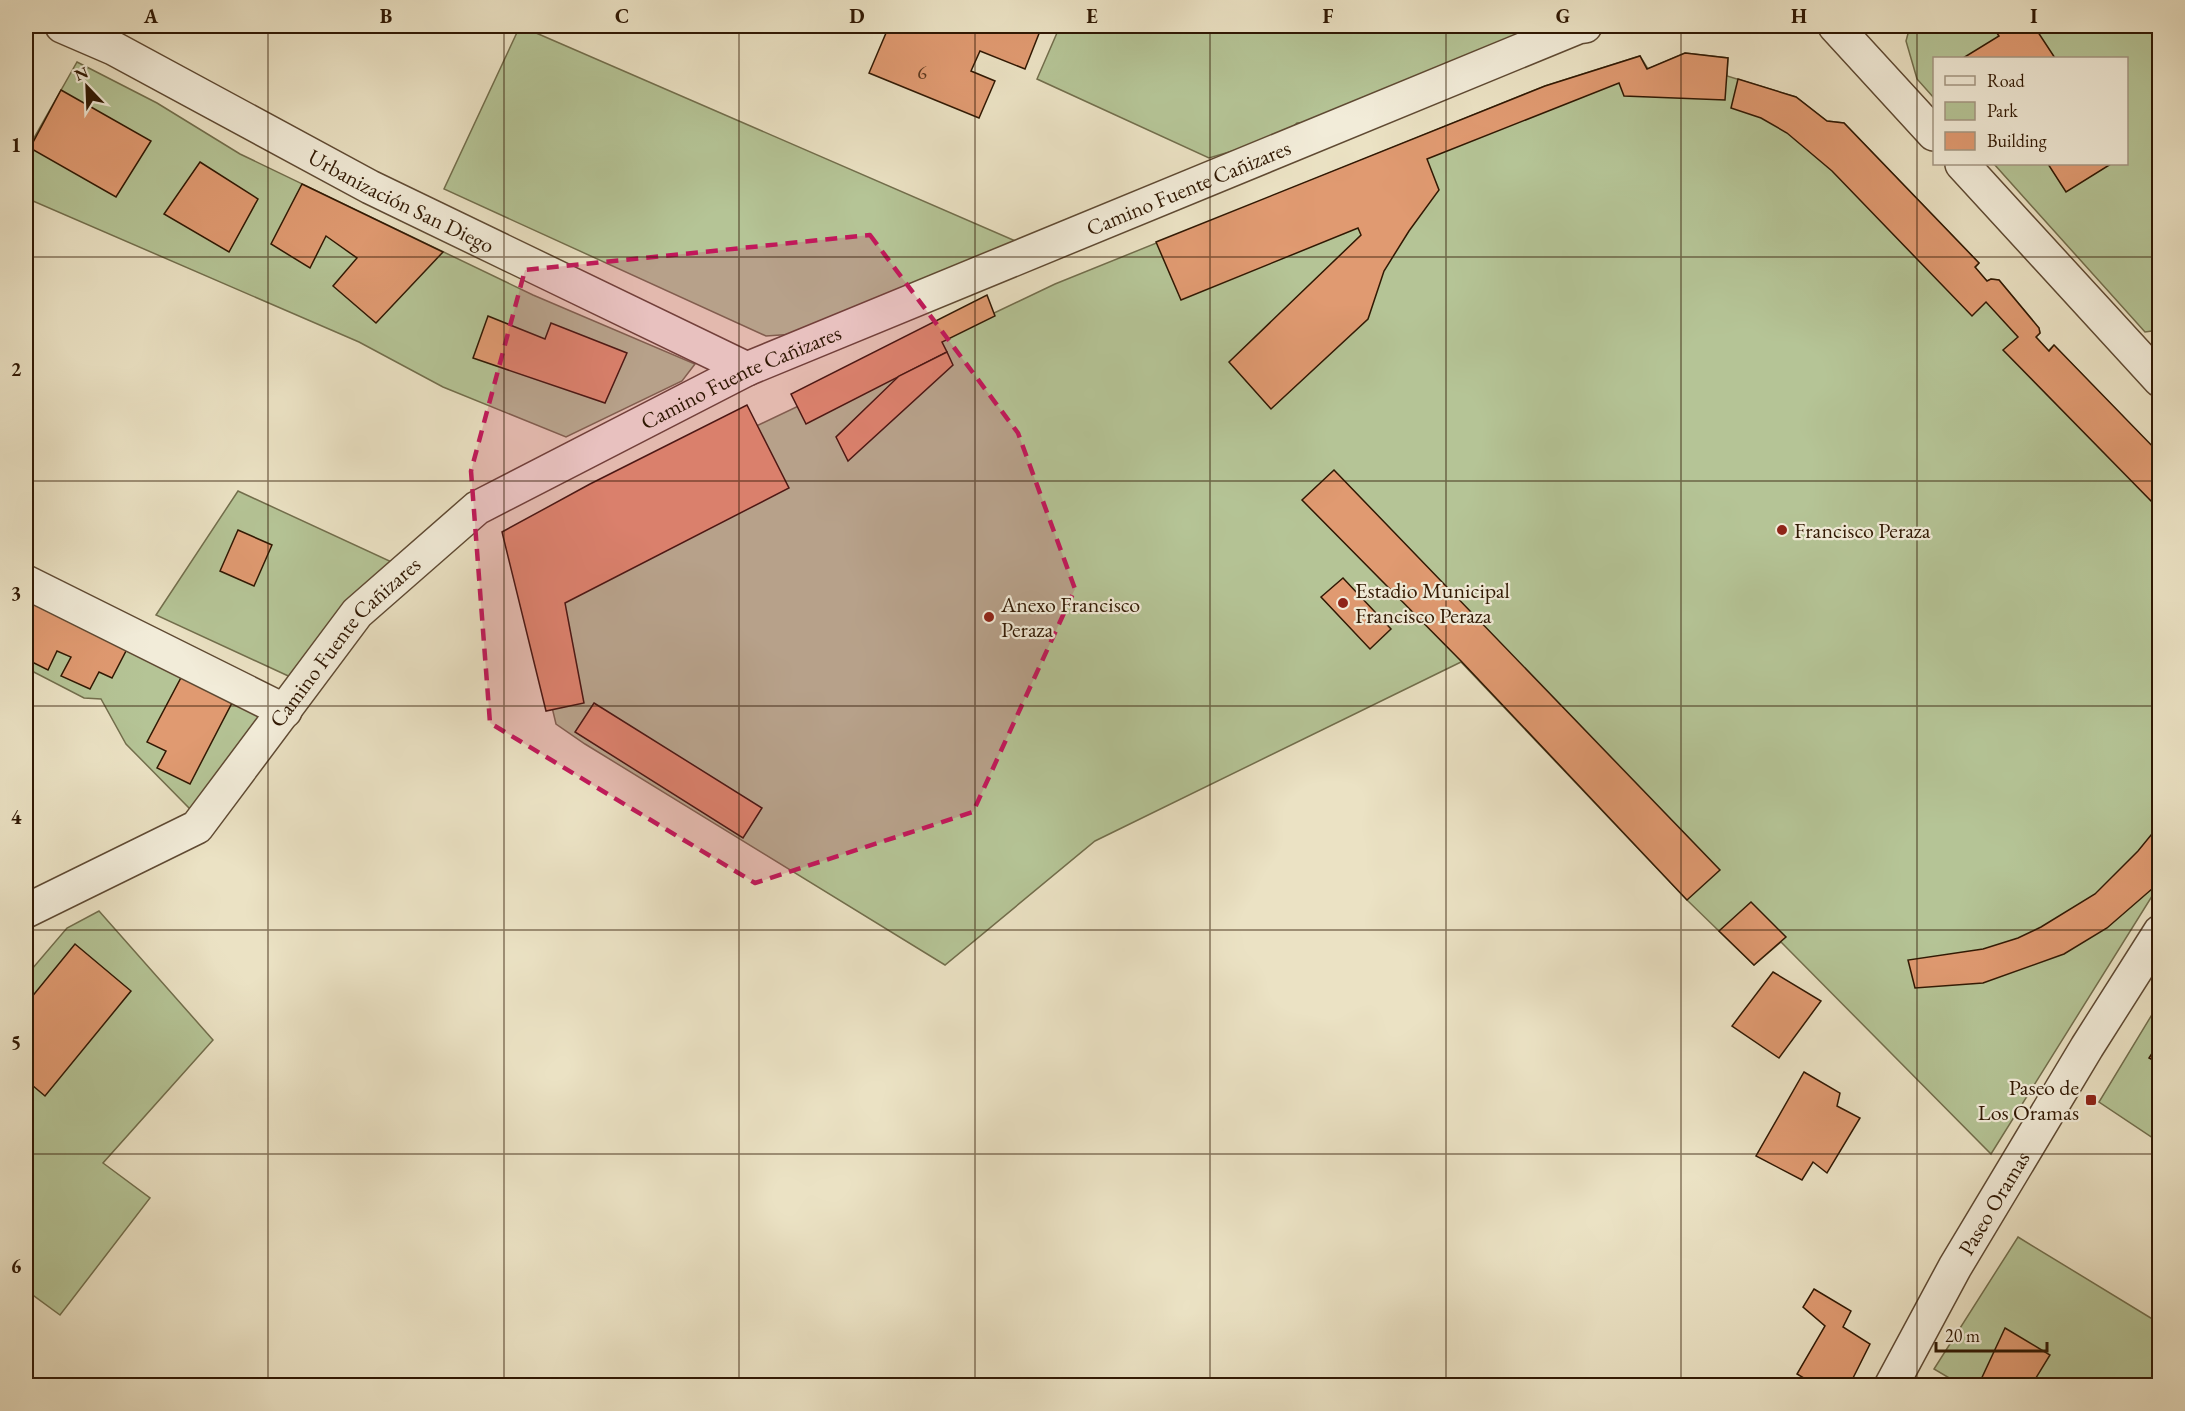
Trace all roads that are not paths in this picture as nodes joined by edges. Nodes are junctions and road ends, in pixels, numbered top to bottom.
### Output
1 (62, 26) edge
2 (1580, 26) edge
3 (1835, 26) edge
4 (1933, 132) edge
5 (1963, 165) edge
6 (2155, 368) edge
7 (747, 369) junction
8 (26, 582) edge
9 (285, 711) junction
10 (26, 911) edge
11 (2160, 932) edge
12 (1891, 1386) edge

1 - 7 street, Urbanización San Diego
2 - 7 street, Camino Fuente Cañizares
3 - 4 street
5 - 6 street
7 - 9 street, Camino Fuente Cañizares
8 - 9 street
9 - 10 street, Camino Fuente Cañizares
11 - 12 street, Paseo Oramas

